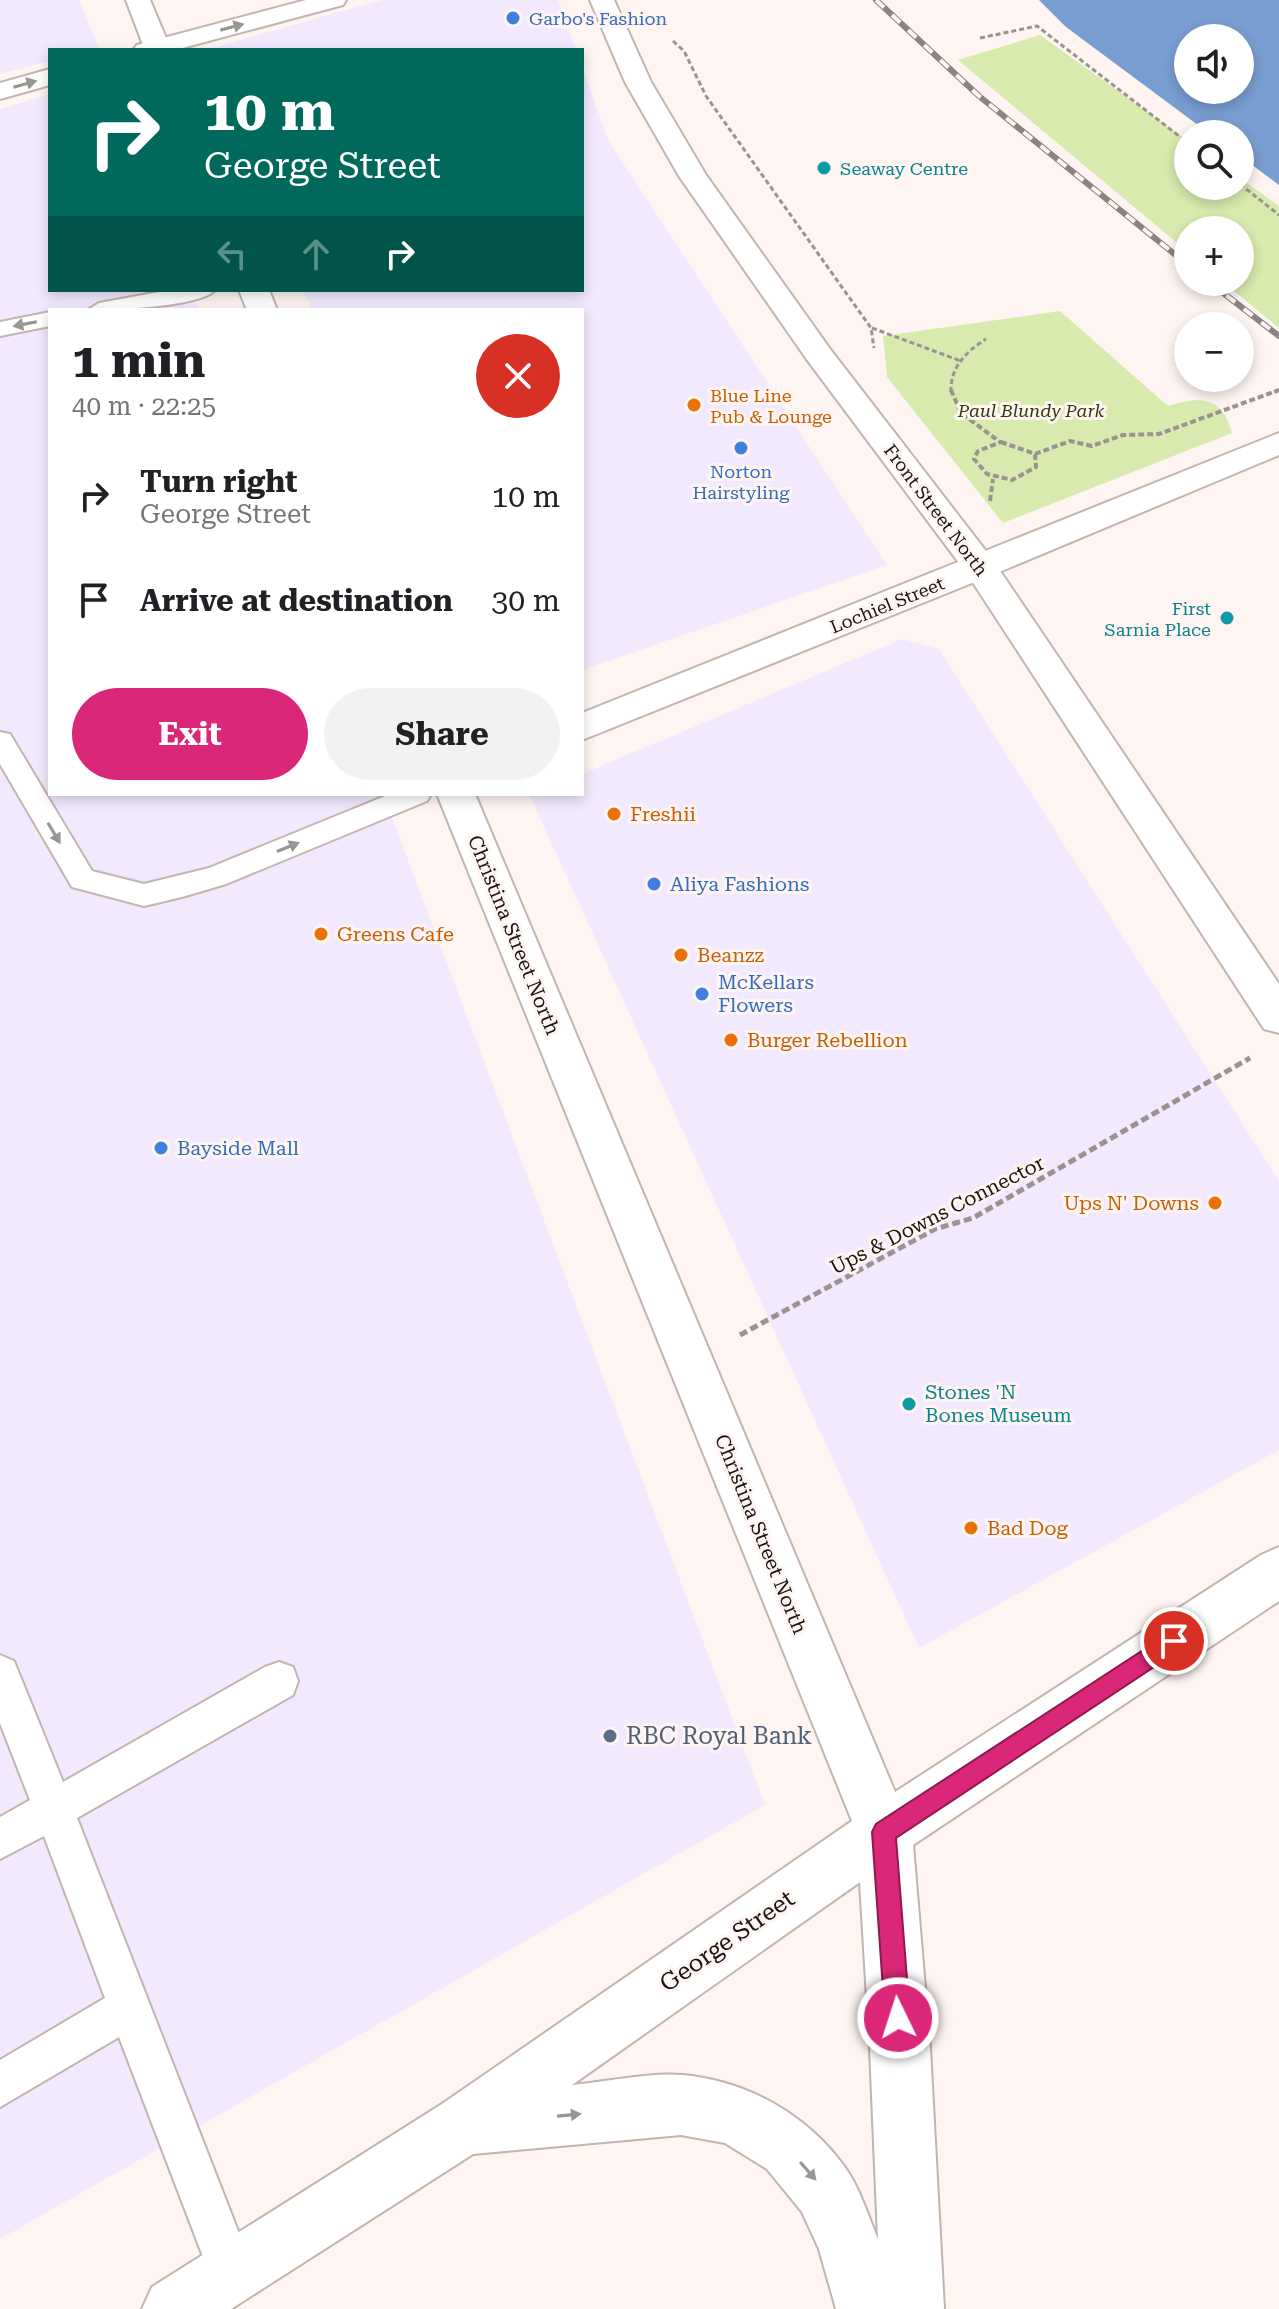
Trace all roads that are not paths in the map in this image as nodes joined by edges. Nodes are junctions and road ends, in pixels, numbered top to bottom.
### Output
1 (138, 0) edge
2 (334, 0) edge
3 (602, 0) edge
4 (154, 48) edge
5 (158, 48) edge
6 (48, 78) edge
7 (0, 91) edge
8 (194, 292) edge
9 (110, 308) edge
10 (48, 319) edge
11 (0, 329) edge
12 (1279, 443) edge
13 (980, 567) junction
14 (584, 726) edge
15 (0, 741) edge
16 (412, 796) edge
17 (457, 796) edge
18 (1279, 1017) edge
19 (1279, 1572) edge
20 (0, 1674) edge
21 (279, 1681) dead end
22 (55, 1809) junction
23 (884, 1832) junction
24 (0, 1839) edge
25 (128, 2008) junction
26 (0, 2085) edge
27 (463, 2125) junction
28 (231, 2272) junction
29 (174, 2309) edge
30 (868, 2309) edge
31 (912, 2309) edge

1 - 4 street
5 -> 2 street
3 - 13 street, Front Street North
7 -> 6 street
8 - 9 lane
10 -> 11 lane
12 - 13 street, Lochiel Street
13 - 14 street, Lochiel Street
13 - 18 street, Front Street North
15 -> 16 lane
17 - 23 street, Christina Street North
19 - 23 street, George Street
20 - 22 lane
21 - 22 lane
22 - 24 lane
22 - 25 lane
23 - 27 street, George Street
23 - 31 street, Christina Street North
25 - 26 lane
25 - 28 lane
27 - 28 street, George Street
27 -> 30 street
28 - 29 street, George Street

